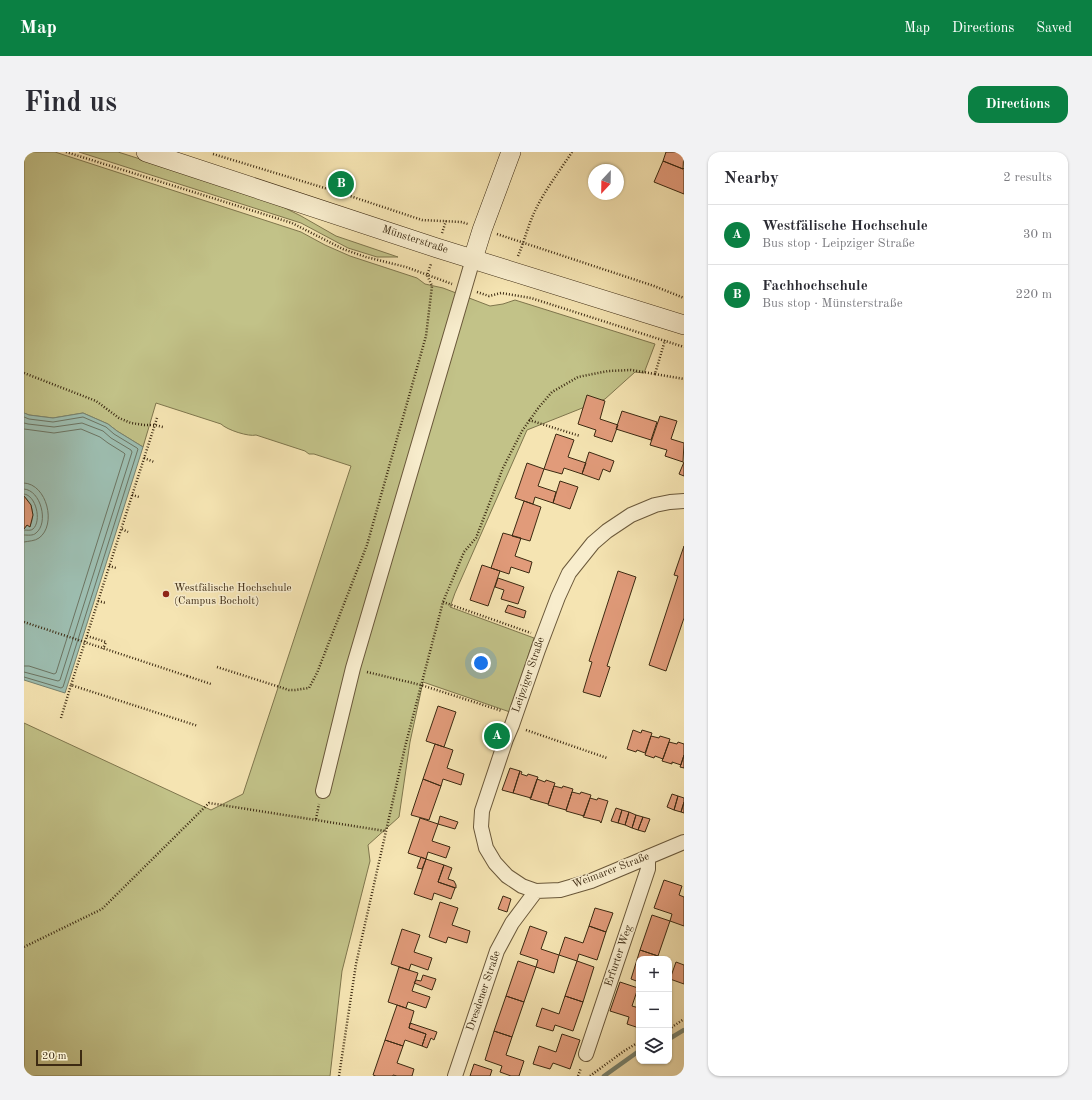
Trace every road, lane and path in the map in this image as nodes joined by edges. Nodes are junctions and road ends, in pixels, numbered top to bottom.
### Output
1 (66, 152) edge
2 (146, 152) edge
3 (511, 152) edge
4 (572, 152) edge
5 (213, 154) dead end
6 (446, 221) dead end
7 (482, 230) junction
8 (524, 243) junction
9 (473, 259) junction
10 (427, 275) junction
11 (464, 288) junction
12 (684, 298) edge
13 (684, 325) edge
14 (665, 340) junction
15 (684, 347) edge
16 (24, 373) edge
17 (655, 374) junction
18 (684, 379) edge
19 (157, 418) dead end
20 (529, 420) junction
21 (155, 425) junction
22 (163, 427) dead end
23 (580, 436) dead end
24 (144, 458) junction
25 (154, 462) dead end
26 (132, 495) junction
27 (139, 497) dead end
28 (684, 501) edge
29 (122, 529) junction
30 (128, 532) dead end
31 (109, 566) junction
32 (116, 568) dead end
33 (98, 601) junction
34 (444, 602) junction
35 (106, 603) dead end
36 (24, 622) edge
37 (87, 636) junction
38 (542, 637) junction
39 (103, 649) junction
40 (217, 667) dead end
41 (353, 668) junction
42 (212, 684) dead end
43 (71, 685) junction
44 (421, 685) junction
45 (60, 718) dead end
46 (514, 720) junction
47 (198, 726) dead end
48 (606, 758) dead end
49 (323, 791) dead end
50 (385, 831) junction
51 (684, 842) edge
52 (648, 857) junction
53 (536, 891) junction
54 (24, 947) edge
55 (684, 1019) edge
56 (670, 1028) edge
57 (636, 1044) edge
58 (586, 1054) dead end
59 (339, 1076) edge
60 (455, 1076) edge
61 (590, 1076) edge

1 - 10 path
2 - 9 main road, Münsterstraße
3 - 7 main road
4 - 8 path
5 - 6 path
7 - 8 path
7 - 9 main road
8 - 12 path
9 - 11 street
9 - 13 main road, Münsterstraße
10 - 11 path
10 - 40 path
11 - 14 path
11 - 41 street
14 - 15 path
14 - 17 path
16 - 21 path
17 - 18 path
17 - 20 path
19 - 21 path
20 - 23 path
20 - 34 path
21 - 22 path
21 - 24 path
24 - 25 path
24 - 26 path
26 - 27 path
26 - 29 path
28 - 38 street, Leipziger Straße
29 - 30 path
29 - 31 path
31 - 32 path
31 - 33 path
33 - 35 path
33 - 37 path
34 - 38 path
34 - 44 path
36 - 39 path, bridge
37 - 39 path
37 - 43 path
38 - 46 street, Leipziger Straße
39 - 42 path, bridge
41 - 44 path
41 - 49 street
43 - 45 path
43 - 47 path
44 - 46 path
44 - 50 path
46 - 48 path
46 - 53 street, Leipziger Straße
50 - 54 path
50 - 59 path
51 - 52 street, Weimarer Straße
52 - 53 street, Weimarer Straße
52 - 58 street, Erfurter Weg
53 - 60 street, Dresdener Straße
55 - 56 path
57 - 61 path

